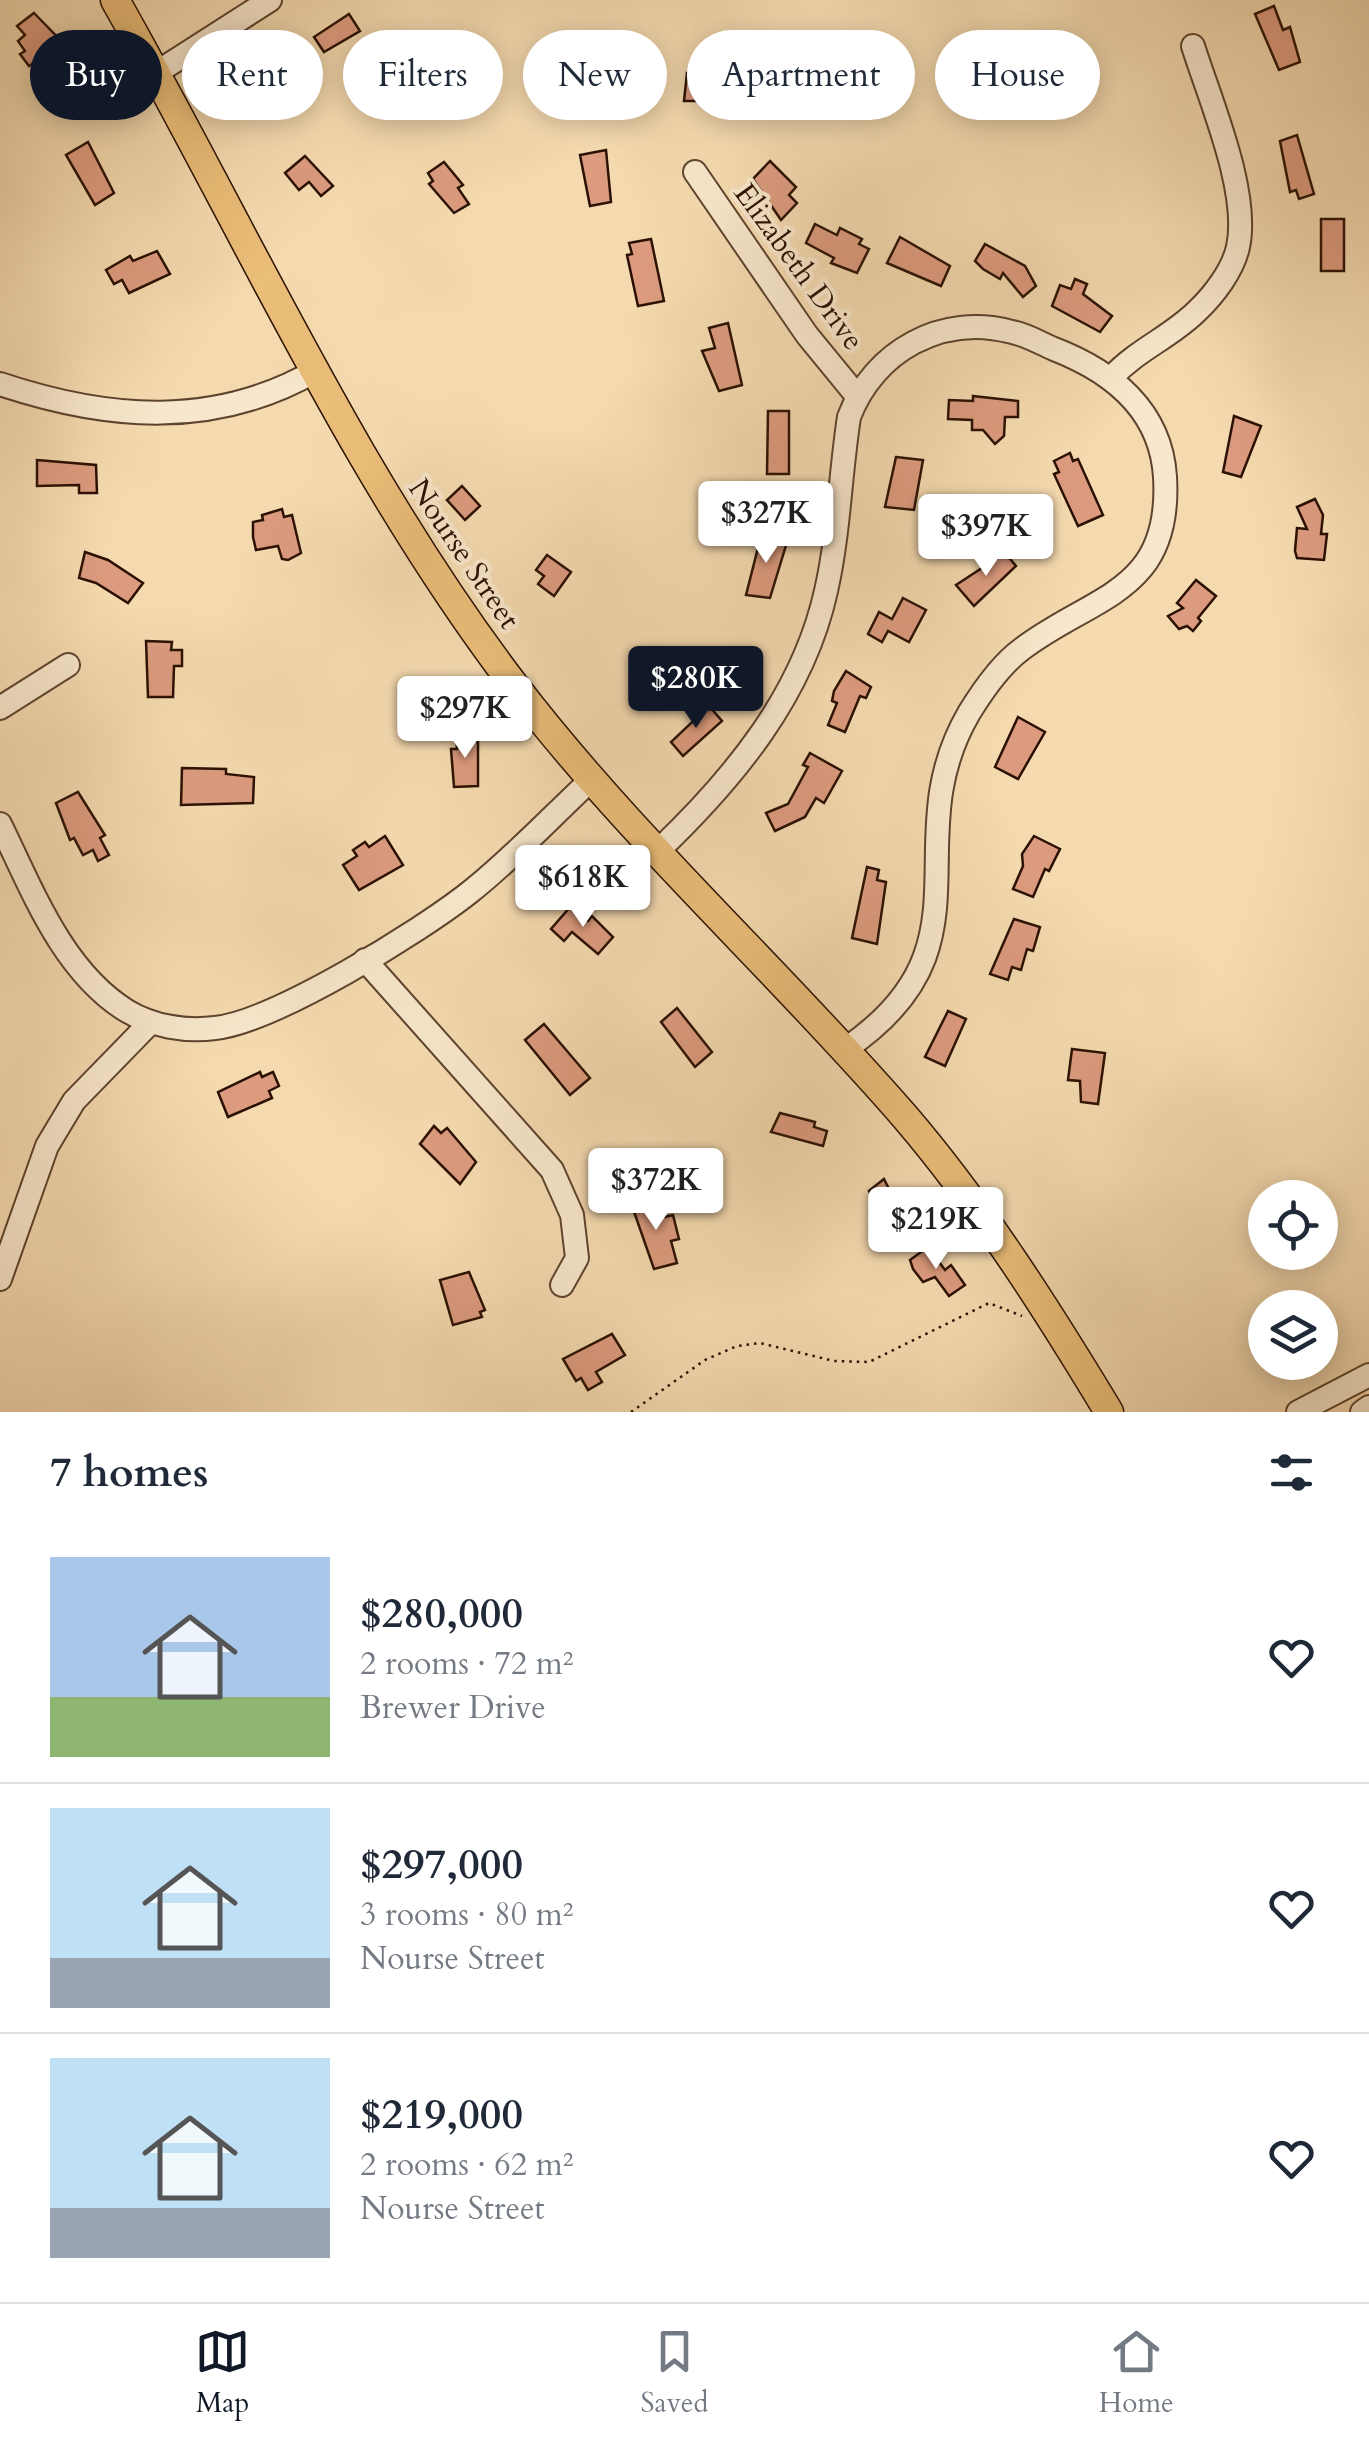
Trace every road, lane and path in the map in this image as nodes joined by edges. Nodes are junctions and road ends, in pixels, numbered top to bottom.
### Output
1 (115, 0) edge
2 (270, 0) edge
3 (132, 30) edge
4 (1194, 46) dead end
5 (162, 69) edge
6 (162, 84) edge
7 (695, 172) dead end
8 (317, 370) junction
9 (1112, 377) junction
10 (0, 384) edge
11 (857, 396) junction
12 (68, 665) dead end
13 (0, 708) edge
14 (593, 778) junction
15 (0, 824) edge
16 (659, 850) junction
17 (365, 960) junction
18 (150, 1022) junction
19 (844, 1050) junction
20 (10, 1239) edge
21 (0, 1279) edge
22 (562, 1285) dead end
23 (1032, 1326) dead end
24 (1369, 1375) edge
25 (1369, 1408) edge
26 (631, 1412) edge
27 (1109, 1412) edge
28 (1298, 1412) edge
29 (1362, 1412) edge

1 - 3 main road, Nourse Street
2 - 5 street
4 - 9 street
6 - 8 main road, Nourse Street
7 - 11 street, Elizabeth Drive
8 - 10 street
8 - 14 main road, Nourse Street
9 - 11 street
9 - 19 street
11 - 16 street
12 - 13 street
14 - 16 main road, Nourse Street
14 - 17 street
15 - 18 street
16 - 19 main road, Nourse Street
17 - 18 street
17 - 22 street
18 - 20 street
19 - 27 main road, Nourse Street
20 - 21 street
23 - 26 path
24 - 28 street
25 - 29 street

